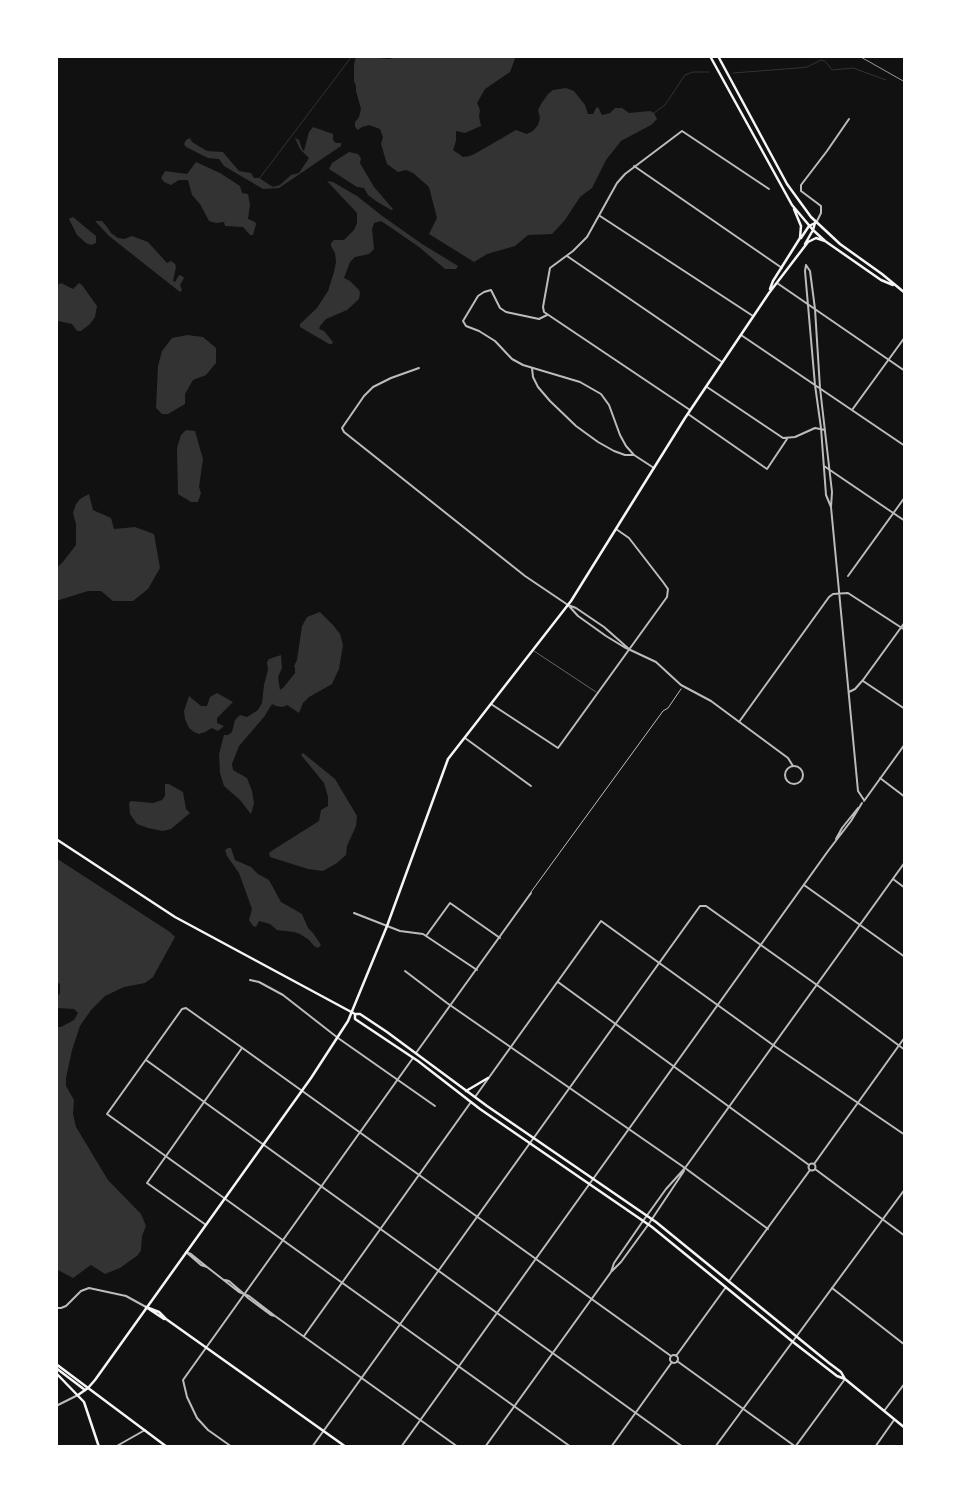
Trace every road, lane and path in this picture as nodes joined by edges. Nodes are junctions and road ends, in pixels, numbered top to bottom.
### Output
1 (710, 56) edge
2 (718, 56) edge
3 (850, 119) dead end
4 (634, 166) junction
5 (769, 189) dead end
6 (792, 205) junction
7 (600, 216) junction
8 (815, 223) junction
9 (810, 226) junction
10 (813, 230) junction
11 (825, 241) junction
12 (799, 242) junction
13 (802, 248) junction
14 (567, 256) junction
15 (782, 268) junction
16 (777, 283) junction
17 (894, 286) junction
18 (769, 293) junction
19 (905, 293) edge
20 (807, 304) junction
21 (815, 309) junction
22 (548, 314) junction
23 (753, 316) junction
24 (740, 335) junction
25 (905, 338) edge
26 (889, 360) junction
27 (722, 362) junction
28 (419, 368) dead end
29 (532, 368) junction
30 (905, 371) edge
31 (815, 385) junction
32 (706, 386) junction
33 (820, 388) junction
34 (690, 410) junction
35 (852, 410) junction
36 (688, 414) junction
37 (821, 428) junction
38 (826, 430) junction
39 (788, 439) junction
40 (905, 446) edge
41 (634, 455) junction
42 (824, 466) junction
43 (654, 468) junction
44 (829, 470) junction
45 (905, 497) edge
46 (831, 507) junction
47 (894, 513) junction
48 (905, 521) edge
49 (616, 529) junction
50 (848, 576) dead end
51 (839, 593) junction
52 (568, 605) junction
53 (905, 622) edge
54 (901, 627) junction
55 (905, 630) edge
56 (629, 649) junction
57 (533, 650) junction
58 (863, 680) junction
59 (681, 689) dead end
60 (849, 692) junction
61 (597, 693) junction
62 (491, 704) junction
63 (905, 709) edge
64 (739, 722) junction
65 (465, 738) junction
66 (905, 744) edge
67 (793, 766) junction
68 (880, 778) junction
69 (531, 786) dead end
70 (905, 797) edge
71 (864, 800) junction
72 (56, 839) edge
73 (905, 862) edge
74 (893, 879) junction
75 (804, 885) junction
76 (905, 888) edge
77 (531, 892) joint
78 (354, 913) dead end
79 (860, 925) junction
80 (387, 926) junction
81 (426, 936) junction
82 (500, 938) junction
83 (761, 945) junction
84 (905, 957) edge
85 (659, 964) junction
86 (476, 970) junction
87 (405, 971) dead end
88 (250, 980) dead end
89 (558, 982) junction
90 (817, 985) junction
91 (717, 1005) junction
92 (451, 1006) junction
93 (354, 1014) junction
94 (616, 1023) junction
95 (338, 1038) junction
96 (905, 1038) edge
97 (773, 1045) junction
98 (899, 1046) junction
99 (510, 1047) junction
100 (242, 1048) junction
101 (905, 1050) edge
102 (416, 1053) junction
103 (413, 1058) junction
104 (146, 1060) junction
105 (674, 1066) junction
106 (488, 1078) junction
107 (398, 1079) junction
108 (570, 1087) junction
109 (302, 1091) junction
110 (466, 1091) junction
111 (475, 1098) junction
112 (204, 1102) junction
113 (471, 1102) junction
114 (858, 1103) junction
115 (435, 1106) dead end
116 (729, 1107) junction
117 (628, 1129) junction
118 (359, 1133) junction
119 (905, 1135) edge
120 (534, 1138) junction
121 (530, 1143) junction
122 (264, 1145) junction
123 (166, 1157) junction
124 (814, 1164) junction
125 (809, 1165) junction
126 (685, 1168) junction
127 (815, 1169) junction
128 (810, 1170) junction
129 (419, 1175) junction
130 (593, 1178) junction
131 (589, 1184) junction
132 (322, 1186) junction
133 (905, 1189) edge
134 (225, 1198) junction
135 (647, 1215) junction
136 (477, 1217) junction
137 (652, 1219) junction
138 (882, 1219) junction
139 (643, 1221) junction
140 (206, 1225) junction
141 (648, 1225) junction
142 (768, 1228) junction
143 (380, 1229) junction
144 (905, 1236) edge
145 (283, 1239) junction
146 (186, 1252) junction
147 (536, 1259) junction
148 (438, 1271) junction
149 (611, 1272) junction
150 (730, 1281) junction
151 (342, 1282) junction
152 (726, 1287) junction
153 (832, 1288) junction
154 (244, 1294) junction
155 (592, 1299) junction
156 (146, 1307) junction
157 (56, 1308) edge
158 (496, 1313) junction
159 (400, 1324) junction
160 (304, 1336) junction
161 (797, 1336) junction
162 (792, 1342) junction
163 (905, 1346) edge
164 (206, 1347) junction
165 (553, 1353) junction
166 (671, 1356) junction
167 (676, 1356) junction
168 (677, 1361) junction
169 (672, 1362) junction
170 (56, 1364) edge
171 (458, 1366) junction
172 (56, 1368) edge
173 (56, 1373) edge
174 (362, 1378) junction
175 (845, 1379) junction
176 (905, 1383) edge
177 (86, 1389) junction
178 (78, 1395) junction
179 (56, 1406) edge
180 (514, 1406) junction
181 (744, 1408) junction
182 (884, 1411) junction
183 (636, 1412) junction
184 (420, 1419) junction
185 (894, 1420) junction
186 (905, 1428) edge
187 (145, 1430) junction
188 (324, 1431) junction
189 (99, 1447) edge
190 (115, 1447) edge
191 (167, 1447) edge
192 (232, 1447) edge
193 (312, 1447) edge
194 (346, 1447) edge
195 (401, 1447) edge
196 (458, 1447) edge
197 (485, 1447) edge
198 (570, 1447) edge
199 (611, 1447) edge
200 (684, 1447) edge
201 (715, 1447) edge
202 (795, 1447) edge
203 (874, 1447) edge

1 - 6 main road
2 - 8 main road
3 - 8 street
4 - 5 street
4 - 7 street
4 - 15 street
6 - 9 main road
6 - 12 main road
7 - 14 street
7 - 23 street
8 - 9 main road
8 - 10 main road
8 - 17 main road
9 - 10 main road
9 - 12 main road
10 - 11 main road
10 - 13 main road
11 - 13 main road
11 - 17 main road
12 - 15 main road
13 - 16 main road
14 - 22 street
14 - 27 street
15 - 18 main road
16 - 18 main road
16 - 20 street
17 - 19 main road
18 - 23 main road
20 - 21 street
20 - 21 street
20 - 31 street
21 - 26 street
21 - 33 street
22 - 29 street
22 - 34 street
23 - 24 main road
24 - 27 main road
24 - 31 street
25 - 26 street
26 - 30 street
26 - 35 street
27 - 32 main road
28 - 52 street
29 - 41 street
29 - 41 street
31 - 33 street
31 - 37 street
32 - 34 main road
32 - 39 street
33 - 35 street
33 - 38 street
34 - 36 main road
35 - 40 street
36 - 39 street
36 - 43 main road
37 - 38 street
37 - 39 street
37 - 42 street
38 - 44 street
41 - 43 street
42 - 44 street
42 - 46 street
43 - 49 main road
44 - 46 street
44 - 47 street
45 - 47 street
46 - 51 street
47 - 48 street
47 - 50 street
49 - 52 main road
49 - 56 street
51 - 54 street
51 - 60 street
51 - 64 street
52 - 56 street
52 - 56 street
52 - 57 main road
53 - 54 street
54 - 55 street
54 - 58 street
56 - 61 street
56 - 64 street
57 - 61 lane
57 - 62 main road
58 - 60 street
58 - 63 street
59 - 77 street
60 - 71 street
61 - 62 street
62 - 65 main road
64 - 67 street
65 - 69 street
65 - 80 main road
66 - 68 street
67 - 67 street
68 - 70 street
68 - 71 street
71 - 75 street
72 - 93 main road
73 - 74 street
74 - 76 street
74 - 79 street
75 - 79 street
75 - 83 street
77 - 82 street
78 - 80 street
79 - 84 street
79 - 90 street
80 - 81 street
80 - 93 main road
81 - 82 street
81 - 86 street
82 - 86 street
83 - 85 street
83 - 90 street
83 - 91 street
85 - 89 street
85 - 91 street
85 - 94 street
86 - 92 street
87 - 92 street
88 - 95 street
89 - 94 street
89 - 99 street
90 - 97 street
90 - 98 street
91 - 97 street
91 - 105 street
92 - 99 street
92 - 102 street
93 - 95 main road
93 - 102 main road
93 - 103 main road
94 - 105 street
94 - 108 street
95 - 107 street
95 - 109 main road
96 - 98 street
97 - 114 street
97 - 116 street
98 - 101 street
98 - 114 street
99 - 106 street
99 - 108 street
100 - 104 street
100 - 109 street
100 - 112 street
102 - 110 main road
103 - 107 street
103 - 113 main road
104 - 112 street
104 - 123 street
105 - 116 street
105 - 117 street
106 - 110 main road
106 - 111 street
107 - 115 street
107 - 118 street
108 - 117 street
108 - 120 street
109 - 118 street
109 - 122 main road
110 - 111 main road
111 - 120 main road
112 - 122 street
112 - 123 street
113 - 121 main road
113 - 129 street
114 - 119 street
114 - 124 street
116 - 125 street
116 - 126 street
117 - 126 street
117 - 130 street
118 - 129 street
118 - 132 street
120 - 121 street
120 - 130 main road
121 - 131 main road
121 - 136 street
122 - 132 street
122 - 134 main road
123 - 134 street
123 - 140 street
124 - 125 street
124 - 127 street
125 - 128 street
126 - 135 street
126 - 137 street
126 - 142 street
127 - 128 street
127 - 138 street
128 - 142 street
129 - 136 street
129 - 143 street
130 - 131 street
130 - 135 main road
131 - 139 main road
131 - 147 street
132 - 143 street
132 - 145 street
133 - 138 street
134 - 140 main road
134 - 145 street
135 - 137 main road
135 - 139 street
136 - 147 street
136 - 148 street
137 - 141 street
137 - 150 main road
138 - 144 street
138 - 153 street
139 - 141 main road
139 - 149 street
140 - 146 main road
141 - 149 street
141 - 152 main road
142 - 150 street
143 - 148 street
143 - 151 street
145 - 151 street
145 - 154 street
146 - 154 street
146 - 156 main road
147 - 155 street
147 - 158 street
148 - 158 street
148 - 159 street
149 - 155 street
150 - 161 main road
151 - 159 street
151 - 160 street
152 - 162 main road
152 - 167 street
153 - 161 street
153 - 163 street
154 - 160 street
154 - 164 street
155 - 165 street
155 - 166 street
156 - 157 street
156 - 164 main road
156 - 177 main road
158 - 165 street
158 - 171 street
159 - 171 street
159 - 174 street
160 - 174 street
161 - 162 street
161 - 175 main road
162 - 175 main road
162 - 181 street
164 - 188 main road
164 - 192 street
165 - 180 street
165 - 183 street
166 - 167 street
166 - 169 street
167 - 168 street
168 - 169 street
168 - 181 street
169 - 183 street
170 - 177 main road
171 - 180 street
171 - 184 street
172 - 177 main road
173 - 178 main road
174 - 184 street
174 - 188 street
175 - 182 main road
175 - 202 street
176 - 182 street
177 - 178 main road
177 - 187 main road
178 - 179 street
178 - 189 main road
180 - 197 street
180 - 198 street
181 - 201 street
181 - 202 street
182 - 185 main road
183 - 199 street
183 - 200 street
184 - 195 street
184 - 196 street
185 - 186 main road
185 - 203 street
187 - 190 street
187 - 191 main road
188 - 193 street
188 - 194 main road

